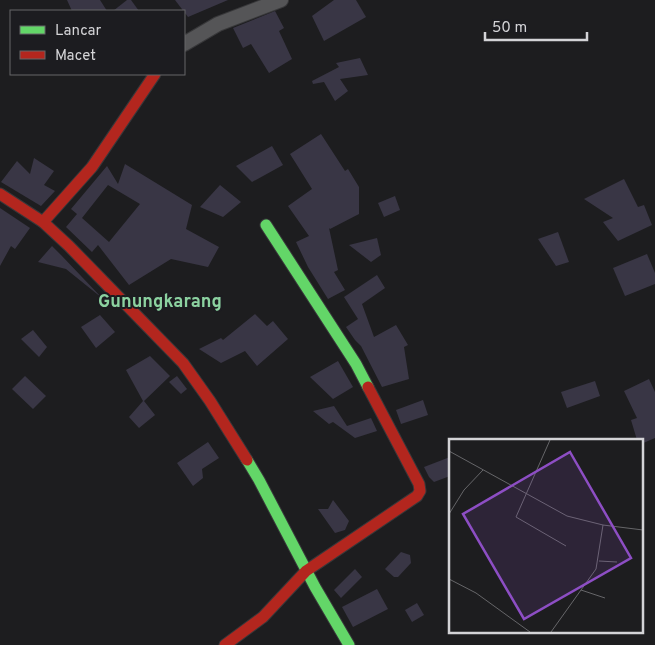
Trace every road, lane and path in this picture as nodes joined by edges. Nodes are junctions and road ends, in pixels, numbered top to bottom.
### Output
1 (281, 0) edge
2 (185, 43) edge
3 (154, 75) edge
4 (0, 194) edge
5 (43, 222) junction
6 (266, 225) dead end
7 (306, 571) junction
8 (225, 645) edge
9 (349, 645) edge

1 - 2 street
3 - 5 street
4 - 5 street
5 - 7 street
6 - 7 street
7 - 8 street
7 - 9 street

